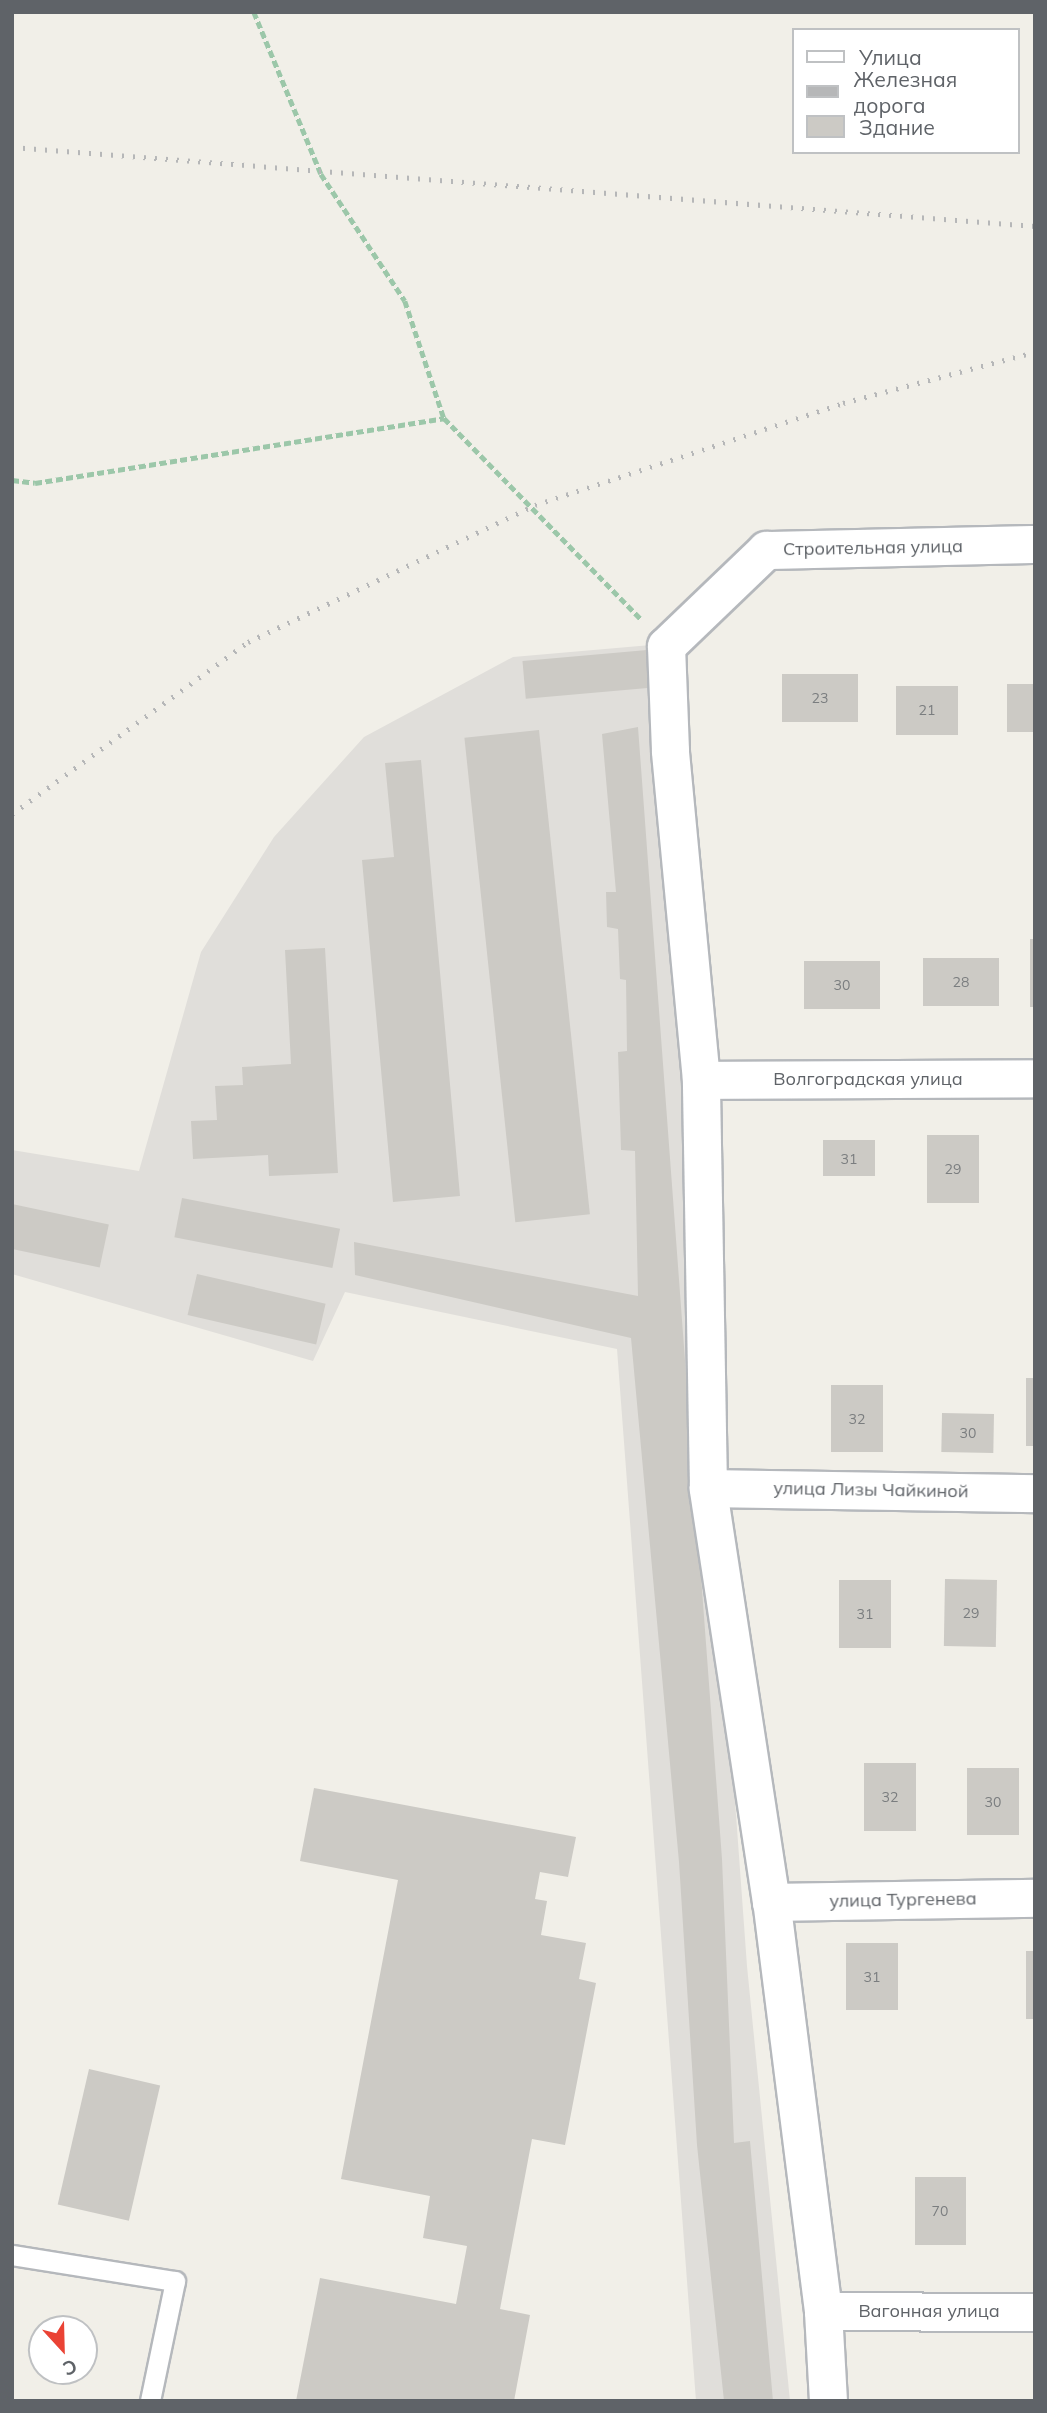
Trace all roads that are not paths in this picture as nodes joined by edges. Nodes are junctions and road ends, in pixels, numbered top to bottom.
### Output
1 (1035, 544) edge
2 (1035, 1078) edge
3 (701, 1080) junction
4 (708, 1488) junction
5 (1035, 1493) edge
6 (1035, 1898) edge
7 (771, 1902) junction
8 (12, 2255) edge
9 (823, 2311) junction
10 (1035, 2312) edge
11 (150, 2401) edge
12 (828, 2401) edge

1 - 3 street, Строительная улица
2 - 3 street, Волгоградская улица
3 - 4 street
4 - 5 street, улица Лизы Чайкиной
4 - 7 street
6 - 7 street, улица Тургенева
7 - 9 street
8 - 11 lane
9 - 10 street, Вагонная улица
9 - 12 street

